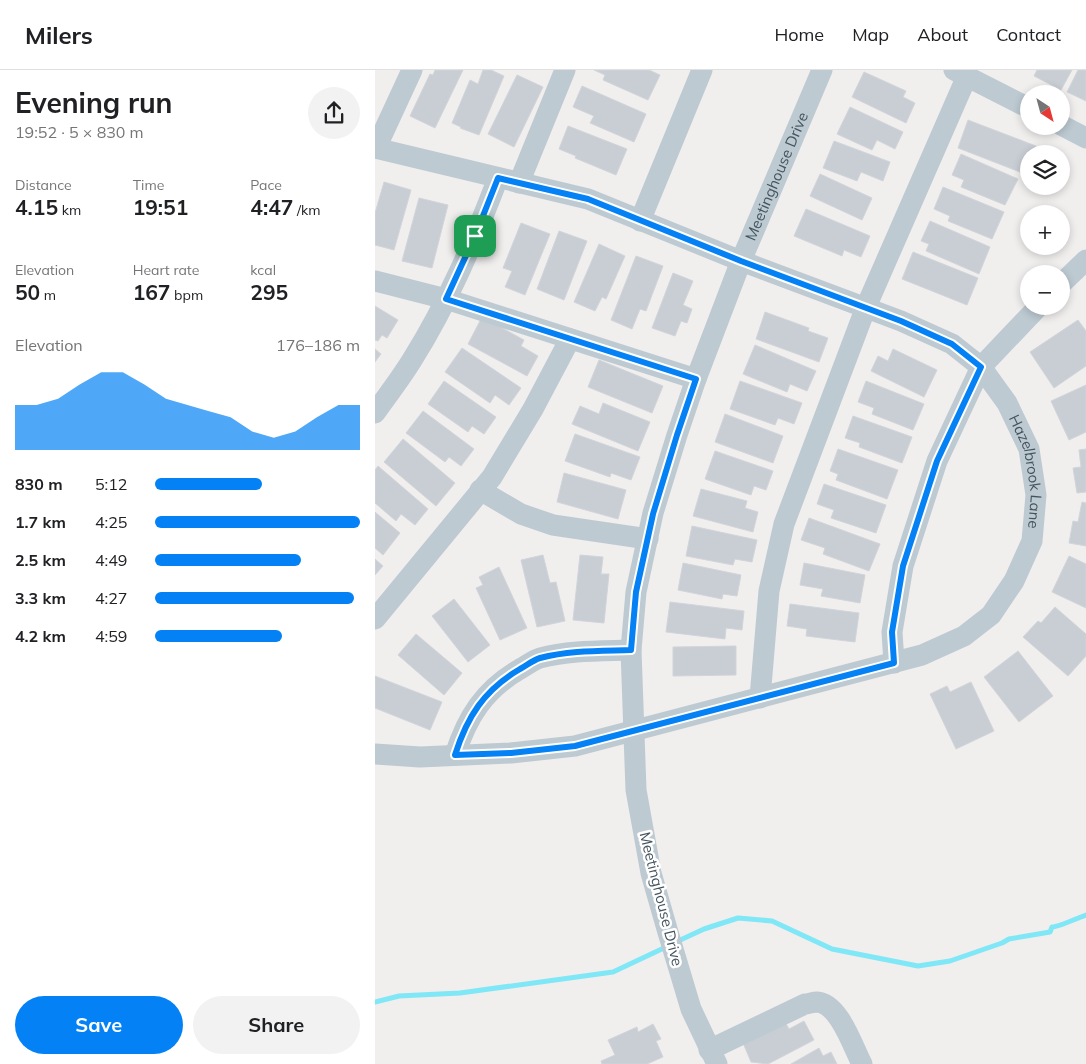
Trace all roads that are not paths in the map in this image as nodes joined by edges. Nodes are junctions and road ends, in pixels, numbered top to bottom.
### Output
1 (411, 70) edge
2 (565, 70) edge
3 (702, 70) edge
4 (822, 70) edge
5 (960, 73) edge
6 (1020, 103) edge
7 (1070, 130) edge
8 (1086, 138) edge
9 (375, 148) edge
10 (498, 178) junction
11 (519, 183) junction
12 (640, 221) junction
13 (1086, 260) edge
14 (741, 261) junction
15 (1070, 275) edge
16 (375, 281) edge
17 (446, 299) junction
18 (865, 308) junction
19 (1030, 315) edge
20 (570, 339) junction
21 (981, 367) junction
22 (696, 379) junction
23 (375, 413) edge
24 (480, 490) junction
25 (648, 538) junction
26 (375, 618) edge
27 (631, 650) junction
28 (894, 663) junction
29 (760, 698) junction
30 (634, 731) junction
31 (375, 754) edge
32 (455, 755) junction
33 (713, 1057) edge
34 (862, 1064) edge

1 - 9 street
2 - 11 street
3 - 12 street
4 - 14 street, Meetinghouse Drive
5 - 6 street
5 - 18 street
7 - 8 street
9 - 10 street, Hazelbrook Lane
10 - 11 street, Hazelbrook Lane
10 - 17 street
11 - 12 street, Hazelbrook Lane
12 - 14 street, Hazelbrook Lane
13 - 15 street
14 - 18 street, Hazelbrook Lane
14 - 22 street, Meetinghouse Drive
16 - 17 street
17 - 20 street
17 - 23 street
18 - 21 street, Hazelbrook Lane
18 - 29 street
19 - 21 street
20 - 22 street
20 - 24 street
21 - 28 street
21 - 28 street, Hazelbrook Lane
22 - 25 street, Meetinghouse Drive
24 - 25 street
24 - 26 street
25 - 27 street, Meetinghouse Drive
27 - 30 street, Meetinghouse Drive
27 - 32 street
28 - 29 street, Hazelbrook Lane
29 - 30 street, Hazelbrook Lane
30 - 32 street, Hazelbrook Lane
30 - 33 street, Meetinghouse Drive
31 - 32 street, Hazelbrook Lane
33 - 34 street

